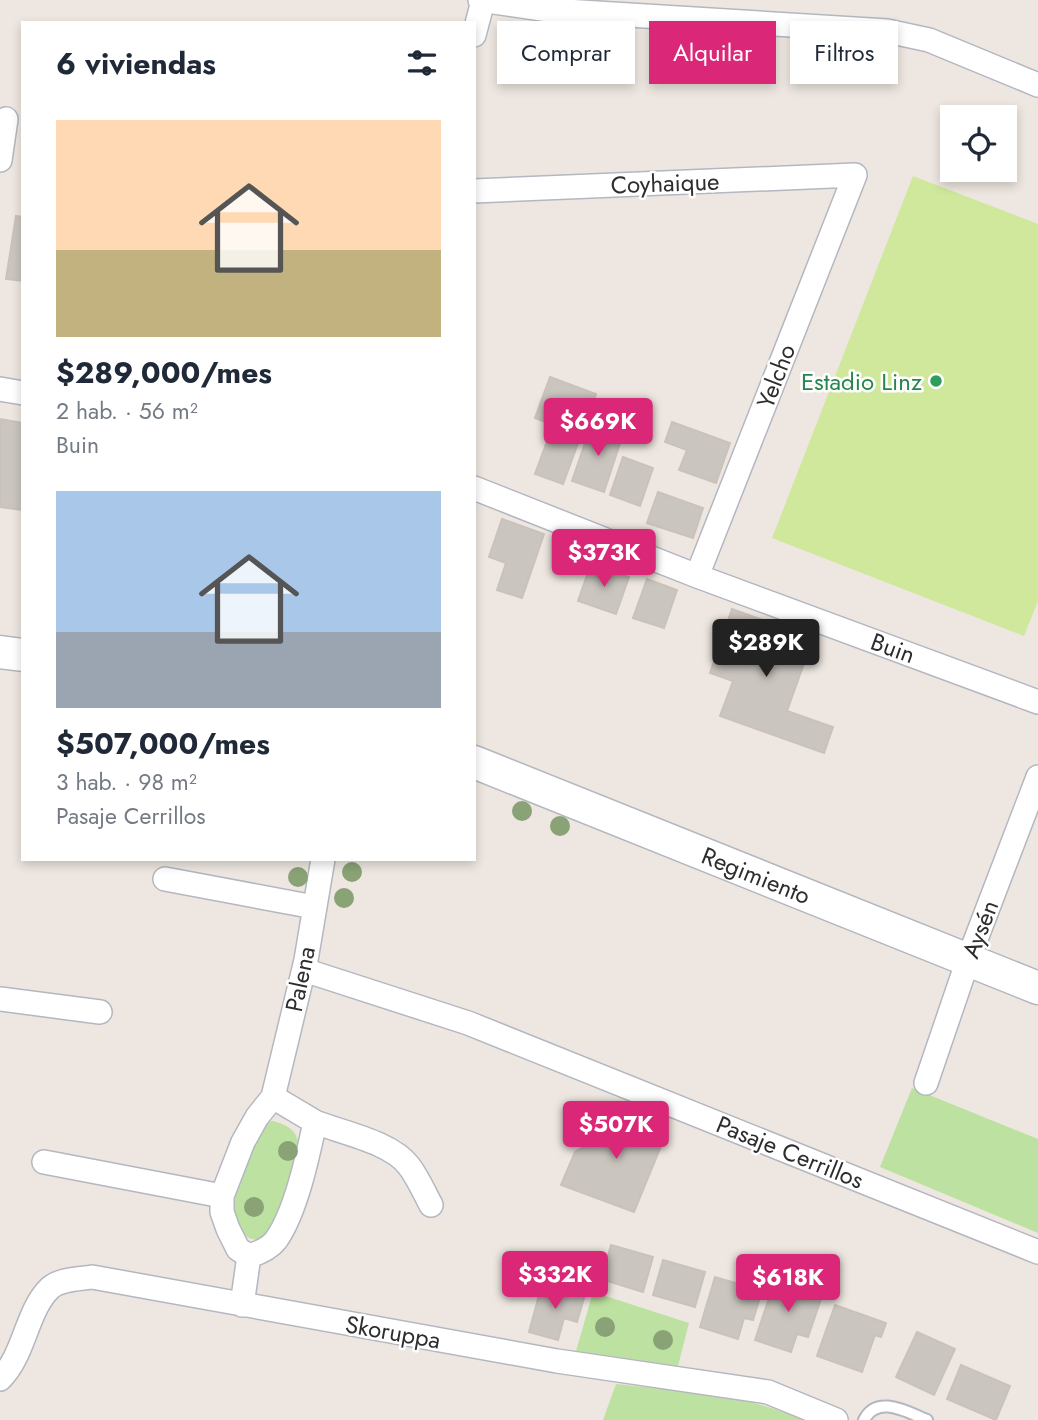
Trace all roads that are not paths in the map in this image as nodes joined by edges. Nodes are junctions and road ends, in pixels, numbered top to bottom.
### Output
1 (481, 0) edge
2 (476, 25) edge
3 (1038, 85) edge
4 (10, 120) edge
5 (0, 160) edge
6 (855, 175) joint
7 (476, 191) edge
8 (0, 389) edge
9 (21, 393) edge
10 (476, 489) edge
11 (697, 576) junction
12 (0, 652) edge
13 (21, 655) edge
14 (1038, 702) edge
15 (476, 763) edge
16 (1038, 777) edge
17 (323, 861) edge
18 (165, 879) dead end
19 (314, 906) junction
20 (968, 960) junction
21 (304, 970) junction
22 (1038, 988) edge
23 (0, 999) edge
24 (100, 1012) dead end
25 (926, 1083) dead end
26 (273, 1097) junction
27 (316, 1122) junction
28 (44, 1162) dead end
29 (222, 1196) junction
30 (431, 1205) dead end
31 (1038, 1252) edge
32 (248, 1256) junction
33 (242, 1305) junction
34 (0, 1379) edge
35 (836, 1420) edge
36 (864, 1420) edge
37 (927, 1420) edge

1 - 2 street
1 - 3 street
4 - 5 street
6 - 7 street, Coyhaique
6 - 11 street, Yelcho
8 - 9 street
10 - 11 street, Buin
11 - 14 street, Buin
12 - 13 main road
15 - 20 main road, Regimiento
16 - 20 street, Aysén
17 - 19 street, Palena
18 - 19 street
19 - 21 street, Palena
20 - 22 main road, Regimiento
20 - 25 street, Aysén
21 - 26 street, Palena
21 - 31 street, Pasaje Cerrillos
23 - 24 street
26 - 27 street
26 - 29 street, Palena
27 - 30 street
27 - 32 street
28 - 29 street
29 - 32 street
32 - 33 street
33 - 34 street, Skoruppa
33 - 35 street, Skoruppa
36 - 37 lane

